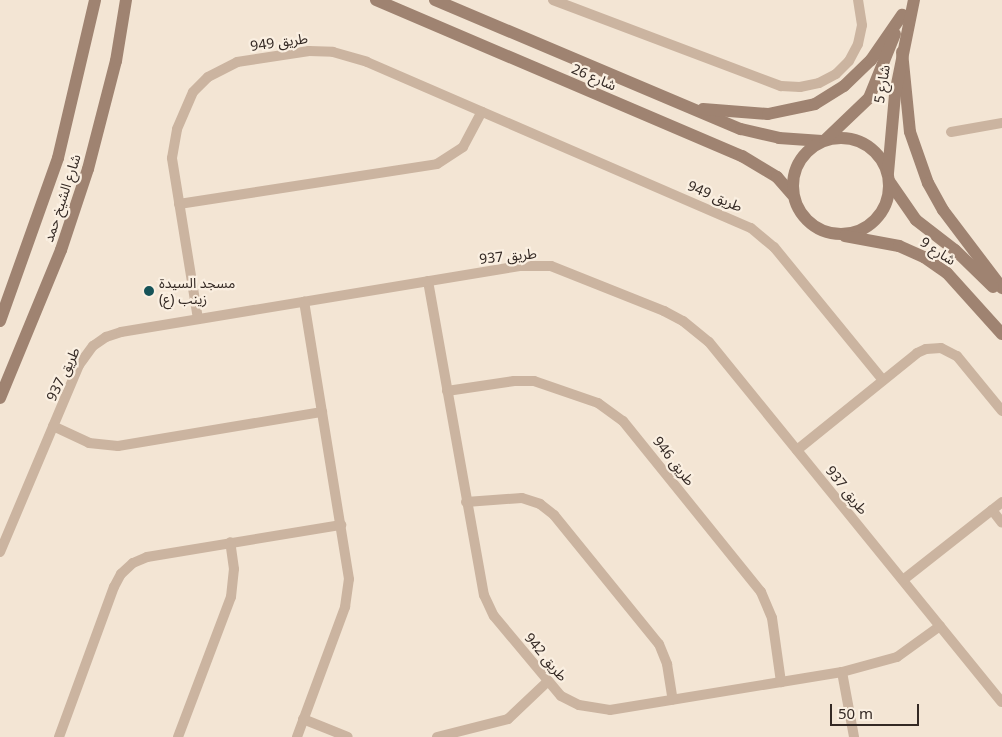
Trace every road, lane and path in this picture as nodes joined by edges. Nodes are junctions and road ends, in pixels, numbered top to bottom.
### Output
1 (95, 0) edge
2 (126, 0) edge
3 (132, 0) edge
4 (376, 0) edge
5 (435, 0) edge
6 (553, 0) edge
7 (858, 0) edge
8 (910, 0) edge
9 (914, 0) edge
10 (902, 15) junction
11 (123, 18) junction
12 (902, 52) junction
13 (683, 106) junction
14 (482, 112) junction
15 (1002, 123) edge
16 (952, 132) dead end
17 (823, 140) junction
18 (888, 177) junction
19 (792, 194) junction
20 (179, 204) junction
21 (835, 234) junction
22 (428, 281) junction
23 (1002, 288) edge
24 (1002, 296) edge
25 (304, 302) junction
26 (198, 319) junction
27 (0, 321) edge
28 (1002, 334) edge
29 (883, 380) junction
30 (447, 391) junction
31 (0, 398) edge
32 (1002, 411) edge
33 (322, 412) junction
34 (54, 426) junction
35 (797, 450) junction
36 (466, 502) junction
37 (1002, 502) edge
38 (992, 510) junction
39 (1002, 523) edge
40 (341, 525) junction
41 (230, 542) junction
42 (0, 552) edge
43 (903, 580) junction
44 (940, 626) junction
45 (842, 672) junction
46 (547, 682) junction
47 (781, 682) junction
48 (673, 700) junction
49 (1002, 702) edge
50 (303, 719) junction
51 (59, 737) edge
52 (178, 737) edge
53 (297, 737) edge
54 (348, 737) edge
55 (437, 737) edge
56 (442, 737) edge
57 (854, 737) edge

1 - 27 main road, شارع الشيخ حمد
2 - 11 main road, شارع الشيخ حمد
3 - 11 main road
4 - 19 main road, شارع 26
5 - 13 main road, شارع 26
6 - 7 street
8 - 10 main road, شارع 5
9 - 12 main road, شارع 5
10 - 13 main road
10 - 17 main road, شارع 5
11 - 31 main road, شارع الشيخ حمد
12 - 18 main road, شارع 5
12 - 23 main road
13 - 17 main road, شارع 26
14 - 20 street
14 - 20 street, طريق 949
14 - 29 street, طريق 949
15 - 16 street
17 - 18 main road
17 - 19 main road
18 - 21 main road
18 - 24 main road, شارع 9
19 - 21 main road
20 - 26 street, طريق 949
21 - 28 main road, شارع 9
22 - 25 street, طريق 937
22 - 30 street, طريق 942
22 - 35 street, طريق 937
25 - 26 street, طريق 937
25 - 33 street
26 - 34 street, طريق 937
29 - 32 street
29 - 35 street
30 - 36 street, طريق 942
30 - 47 street, طريق 946
33 - 34 street
33 - 40 street
34 - 42 street, طريق 937
35 - 43 street, طريق 937
36 - 46 street, طريق 942
36 - 48 street
37 - 38 street
38 - 39 street
38 - 43 street
40 - 41 street
40 - 50 street
41 - 51 street
41 - 52 street
43 - 44 street, طريق 937
44 - 45 street, طريق 942
44 - 49 street, طريق 937
45 - 47 street, طريق 942
45 - 57 street
46 - 48 street, طريق 942
46 - 56 street
47 - 48 street, طريق 942
50 - 53 street
50 - 54 street
55 - 56 street

